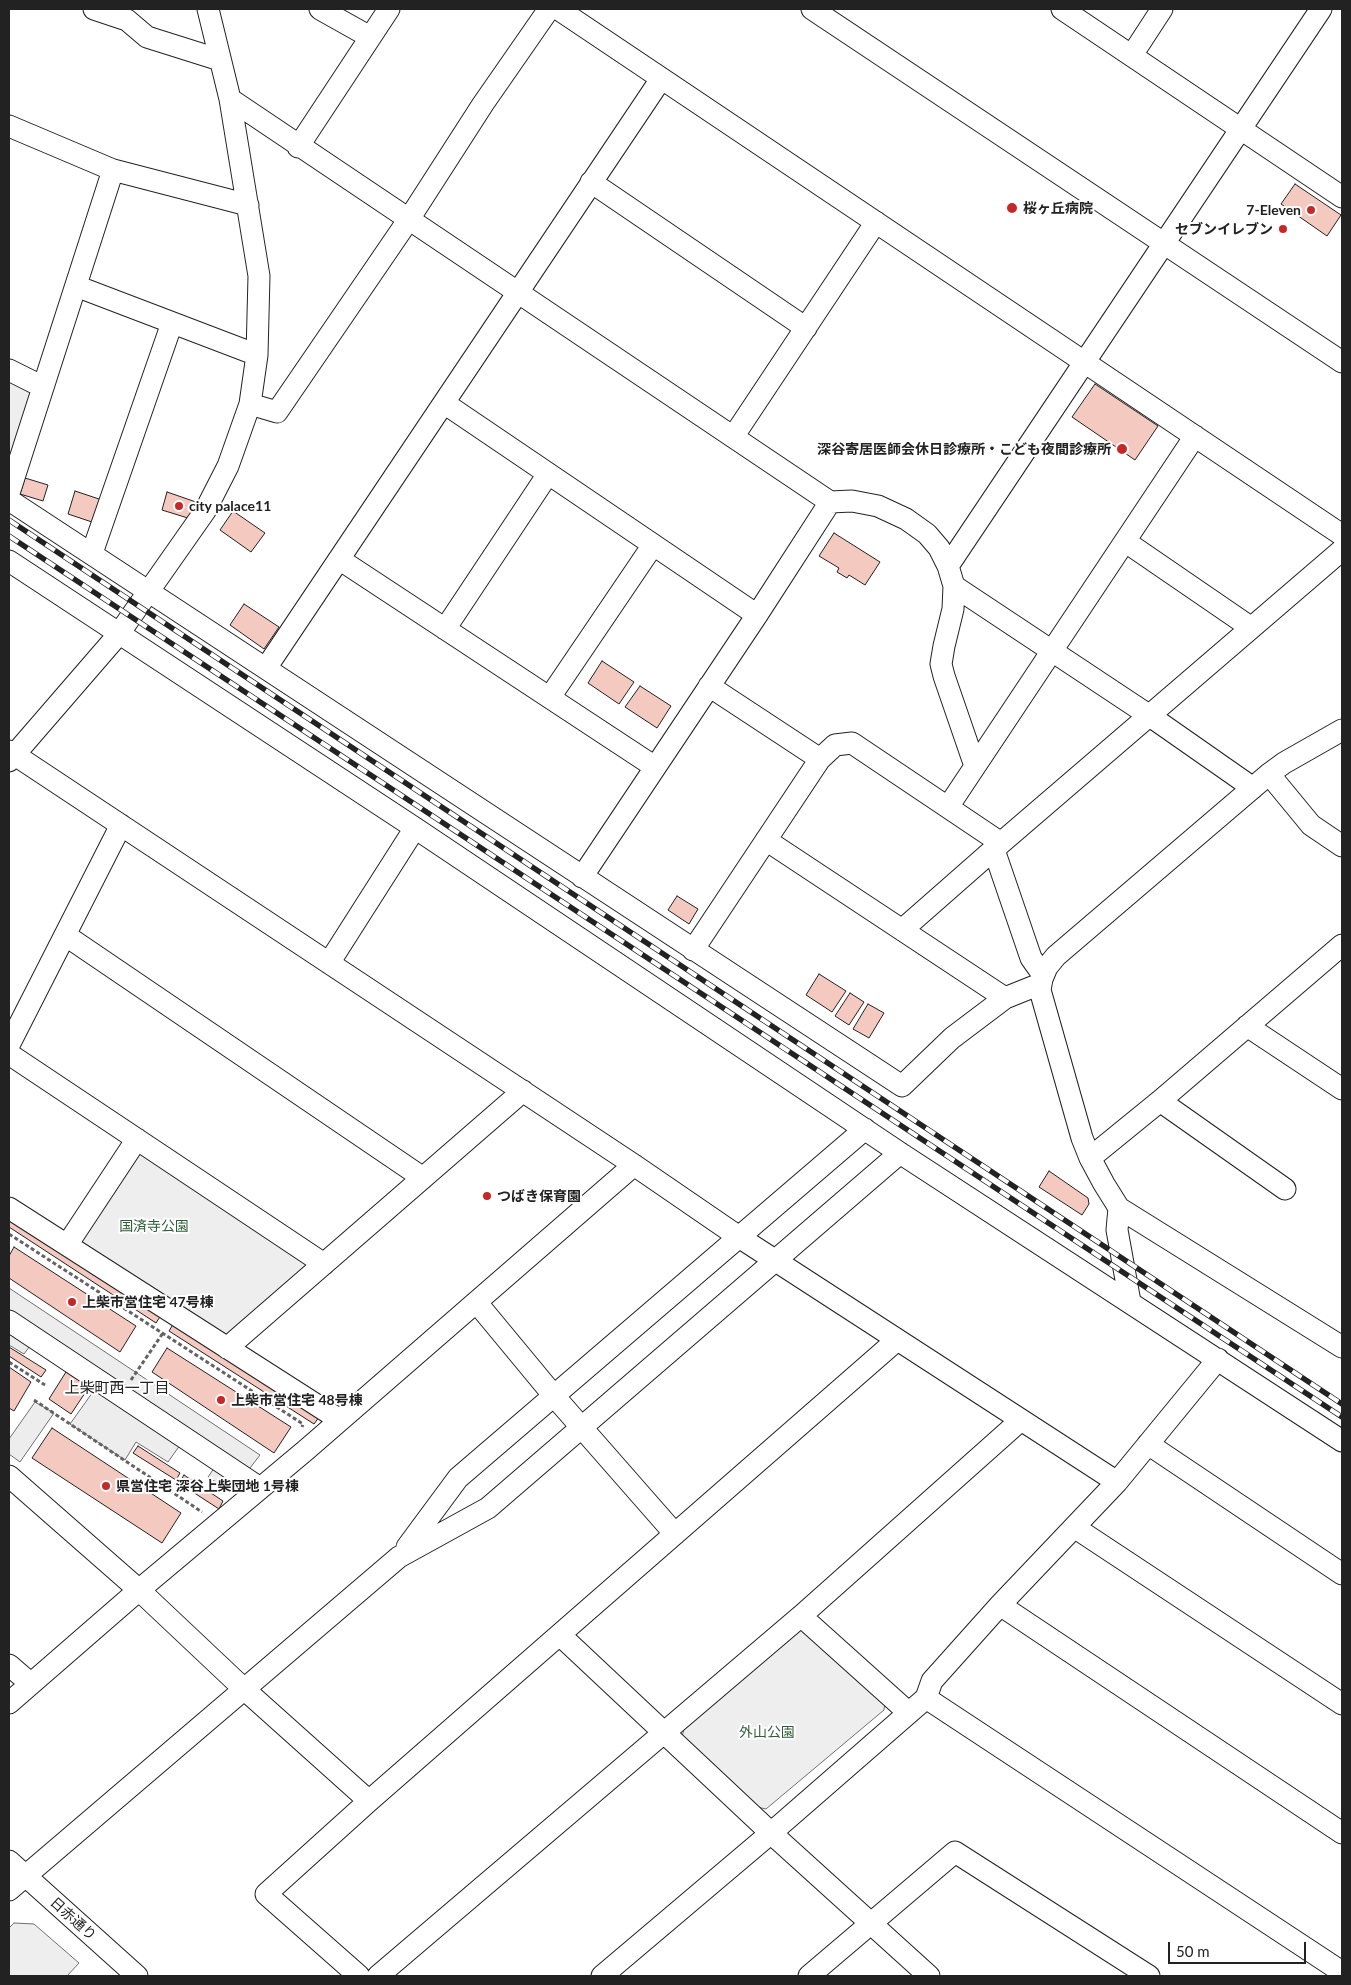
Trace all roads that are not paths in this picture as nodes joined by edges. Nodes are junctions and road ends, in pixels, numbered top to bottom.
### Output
1 (94, 9) edge
2 (208, 9) edge
3 (320, 9) edge
4 (389, 9) edge
5 (549, 9) edge
6 (558, 9) edge
7 (812, 9) edge
8 (1062, 9) edge
9 (1162, 9) edge
10 (1321, 9) edge
11 (370, 37) junction
12 (1132, 55) junction
13 (220, 60) junction
14 (661, 79) junction
15 (230, 99) junction
16 (9, 126) edge
17 (1241, 129) junction
18 (298, 147) junction
19 (113, 170) junction
20 (591, 182) junction
21 (1342, 197) edge
22 (248, 205) junction
23 (409, 219) junction
24 (876, 222) junction
25 (1164, 244) junction
26 (76, 286) junction
27 (518, 292) junction
28 (172, 324) junction
29 (806, 328) junction
30 (257, 356) junction
31 (1085, 361) junction
32 (1342, 362) edge
33 (9, 370) edge
34 (43, 387) junction
35 (444, 403) junction
36 (250, 404) junction
37 (733, 436) junction
38 (1195, 436) junction
39 (548, 474) junction
40 (9, 493) edge
41 (9, 500) edge
42 (830, 502) junction
43 (1342, 535) edge
44 (1126, 542) junction
45 (653, 545) junction
46 (1342, 550) edge
47 (92, 553) junction
48 (338, 559) junction
49 (9, 561) edge
50 (948, 566) junction
51 (954, 586) junction
52 (150, 591) junction
53 (757, 615) junction
54 (1250, 627) junction
55 (445, 629) junction
56 (118, 634) junction
57 (1052, 652) junction
58 (266, 668) junction
59 (709, 686) junction
60 (550, 697) junction
61 (1150, 716) junction
62 (1342, 730) edge
63 (11, 755) edge
64 (820, 759) junction
65 (975, 766) junction
66 (655, 767) junction
67 (1269, 774) junction
68 (1253, 788) junction
69 (948, 807) junction
70 (121, 825) junction
71 (415, 828) junction
72 (766, 840) junction
73 (997, 846) junction
74 (1342, 846) edge
75 (582, 877) junction
76 (902, 930) junction
77 (65, 936) junction
78 (1342, 945) edge
79 (693, 950) junction
80 (329, 963) junction
81 (1042, 979) junction
82 (1005, 998) junction
83 (1247, 1026) junction
84 (9, 1045) edge
85 (9, 1054) edge
86 (1342, 1089) edge
87 (523, 1091) junction
88 (1160, 1101) junction
89 (865, 1129) junction
90 (137, 1139) junction
91 (900, 1153) junction
92 (1090, 1158) junction
93 (634, 1165) junction
94 (423, 1178) junction
95 (1285, 1189) dead end
96 (9, 1208) edge
97 (1120, 1208) junction
98 (739, 1237) junction
99 (67, 1245) junction
100 (776, 1260) junction
101 (324, 1264) junction
102 (1130, 1302) junction
103 (477, 1303) junction
104 (9, 1321) edge
105 (897, 1340) junction
106 (1342, 1346) edge
107 (228, 1348) junction
108 (1218, 1358) junction
109 (554, 1396) junction
110 (340, 1420) junction
111 (1021, 1420) junction
112 (582, 1427) junction
113 (1342, 1441) edge
114 (1148, 1444) junction
115 (9, 1476) edge
116 (1117, 1482) junction
117 (260, 1488) junction
118 (1074, 1527) junction
119 (675, 1534) junction
120 (399, 1557) junction
121 (1342, 1574) edge
122 (139, 1590) junction
123 (1000, 1606) junction
124 (801, 1616) junction
125 (560, 1635) junction
126 (9, 1665) edge
127 (31, 1684) junction
128 (244, 1689) junction
129 (926, 1698) junction
130 (9, 1703) edge
131 (1342, 1704) edge
132 (909, 1713) junction
133 (664, 1732) junction
134 (369, 1800) junction
135 (1342, 1833) edge
136 (771, 1834) junction
137 (9, 1861) edge
138 (26, 1876) junction
139 (9, 1890) edge
140 (871, 1923) junction
141 (1342, 1972) edge
142 (137, 1976) edge
143 (359, 1976) edge
144 (378, 1976) edge
145 (602, 1976) edge
146 (809, 1976) edge
147 (928, 1976) edge
148 (1149, 1976) edge

1 - 13 street
2 - 13 street
3 - 11 street
4 - 11 street
5 - 23 street
6 - 14 street
7 - 25 street
8 - 12 street
9 - 12 street
10 - 17 street
11 - 18 street
12 - 17 street
13 - 15 street
14 - 20 street
14 - 24 street
15 - 18 street
15 - 22 street
16 - 19 street
17 - 21 street
17 - 25 street
18 - 23 street
19 - 22 street
19 - 26 street
20 - 27 street
20 - 29 street
22 - 30 street
23 - 27 street
23 - 36 street
24 - 29 street
24 - 31 street
25 - 31 street
25 - 32 street
26 - 28 street
26 - 34 street
27 - 35 street
27 - 37 street
28 - 30 street
28 - 47 street
29 - 37 street
30 - 36 street
31 - 38 street
31 - 50 street
33 - 34 street
34 - 40 street
35 - 39 street
35 - 48 street
36 - 52 street
37 - 42 street
38 - 43 street
38 - 44 street
39 - 45 street
39 - 55 street
41 - 47 street
42 - 50 street
42 - 53 street
44 - 54 street
44 - 57 street
45 - 53 street
45 - 60 street
46 - 54 street
47 - 52 street
48 - 55 street
48 - 58 street
49 - 56 street
50 - 51 street
51 - 57 street
51 - 65 street
52 - 56 street
52 - 58 street
53 - 59 street
54 - 61 street
55 - 60 street
56 - 63 street
56 - 71 street
57 - 61 street
57 - 65 street
58 - 75 street
59 - 64 street
59 - 66 street
60 - 66 street
61 - 68 street
61 - 73 street
62 - 67 street
63 - 70 street
64 - 69 street
64 - 72 street
65 - 69 street
66 - 75 street
67 - 68 street
67 - 74 street
68 - 81 street
69 - 73 street
70 - 77 street
70 - 80 street
71 - 80 street
71 - 89 street
72 - 76 street
72 - 79 street
73 - 76 street
73 - 81 street
75 - 79 street
76 - 82 street
77 - 84 street
77 - 94 street
78 - 83 street
79 - 82 street
80 - 87 street
81 - 82 street
81 - 92 street
83 - 86 street
83 - 88 street
85 - 90 street
87 - 93 street
87 - 94 street
88 - 92 street
88 - 95 street
89 - 91 street
89 - 98 street
90 - 99 street
90 - 101 street
91 - 100 street
91 - 102 street
92 - 97 street
93 - 98 street
93 - 103 street
94 - 101 street
96 - 99 street
97 - 102 street
97 - 106 street
98 - 100 street
98 - 109 street
99 - 107 street
100 - 105 street
100 - 112 street
101 - 107 street
102 - 108 street
103 - 109 street
103 - 110 street
104 - 117 street
105 - 111 street
105 - 119 street
107 - 110 street
108 - 113 street
108 - 114 street
109 - 112 street
109 - 120 street
110 - 117 street
111 - 116 street
111 - 124 street
112 - 119 street
112 - 120 street
114 - 116 street
114 - 121 street
115 - 122 street
116 - 118 street
117 - 122 street
118 - 123 street
118 - 131 street
119 - 125 street
120 - 128 street
122 - 127 street
122 - 128 street
123 - 129 street
123 - 135 street
124 - 132 street
124 - 133 street
125 - 133 street
125 - 134 street
126 - 127 street
127 - 130 street
128 - 134 street
128 - 138 street
129 - 132 street
129 - 141 street
132 - 136 street
133 - 136 street
133 - 144 street
134 - 143 street
136 - 140 street
136 - 145 street
137 - 138 street, 日赤通り
138 - 139 street
138 - 142 street, 日赤通り
140 - 146 street
140 - 147 street
140 - 148 street

